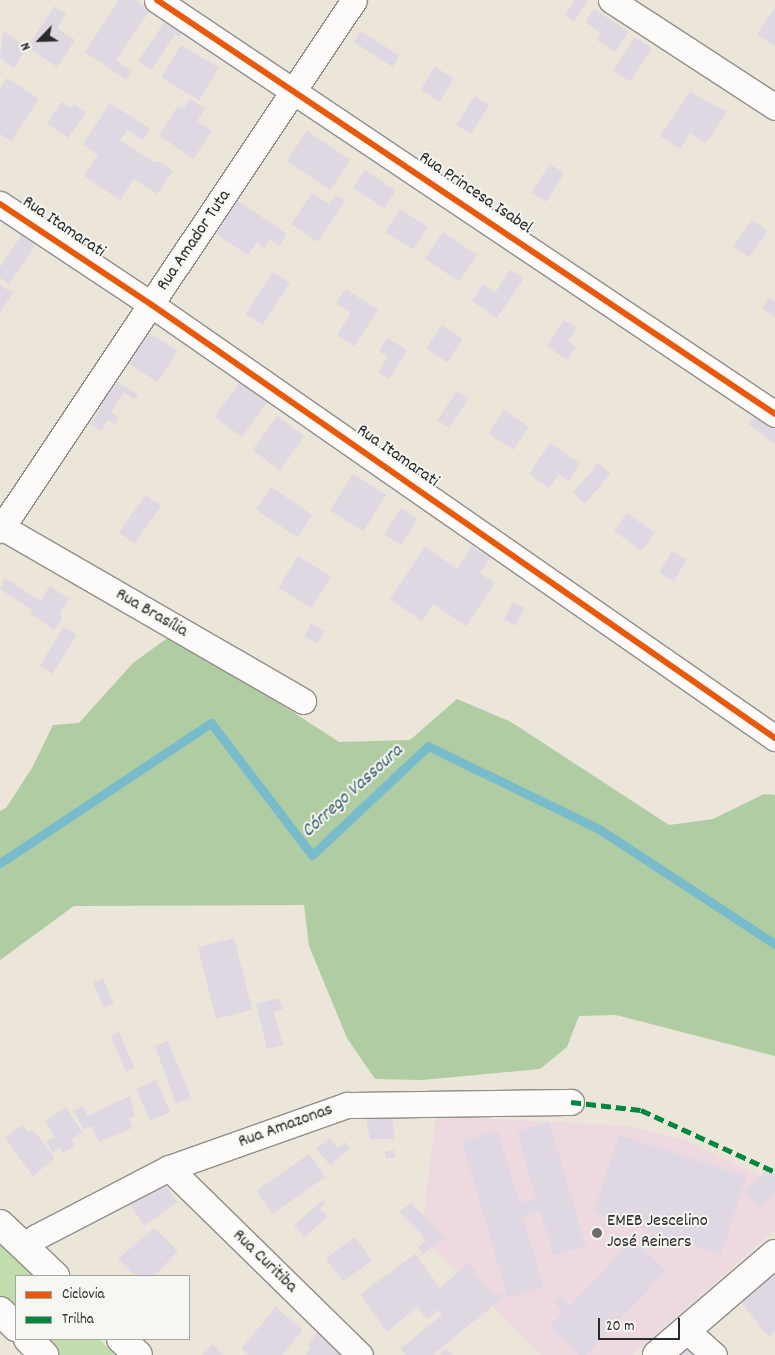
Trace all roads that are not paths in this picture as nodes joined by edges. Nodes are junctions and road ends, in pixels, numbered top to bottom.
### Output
1 (157, 0) edge
2 (354, 0) edge
3 (611, 0) edge
4 (295, 92) junction
5 (775, 107) edge
6 (0, 204) edge
7 (152, 305) junction
8 (775, 414) edge
9 (1, 528) edge
10 (303, 701) dead end
11 (775, 738) edge
12 (571, 1102) dead end
13 (169, 1168) junction
14 (0, 1224) edge
15 (24, 1247) junction
16 (775, 1254) edge
17 (54, 1275) edge
18 (0, 1310) edge
19 (15, 1326) edge
20 (685, 1329) junction
21 (29, 1340) edge
22 (122, 1340) edge
23 (44, 1355) edge
24 (138, 1355) edge
25 (360, 1355) edge
26 (657, 1355) edge
27 (714, 1355) edge

1 - 4 street, Rua Princesa Isabel
2 - 4 street, Rua Amador Tuta
3 - 5 street
4 - 7 street, Rua Amador Tuta
4 - 8 street, Rua Princesa Isabel
6 - 7 street, Rua Itamarati
7 - 9 street, Rua Amador Tuta
7 - 11 street, Rua Itamarati
9 - 10 street, Rua Brasília
12 - 13 street, Rua Amazonas
13 - 15 street, Rua Amazonas
13 - 25 street, Rua Curitiba
14 - 15 street
15 - 17 street
16 - 20 street
18 - 19 street
20 - 26 street
20 - 27 street
21 - 23 street
22 - 24 street

